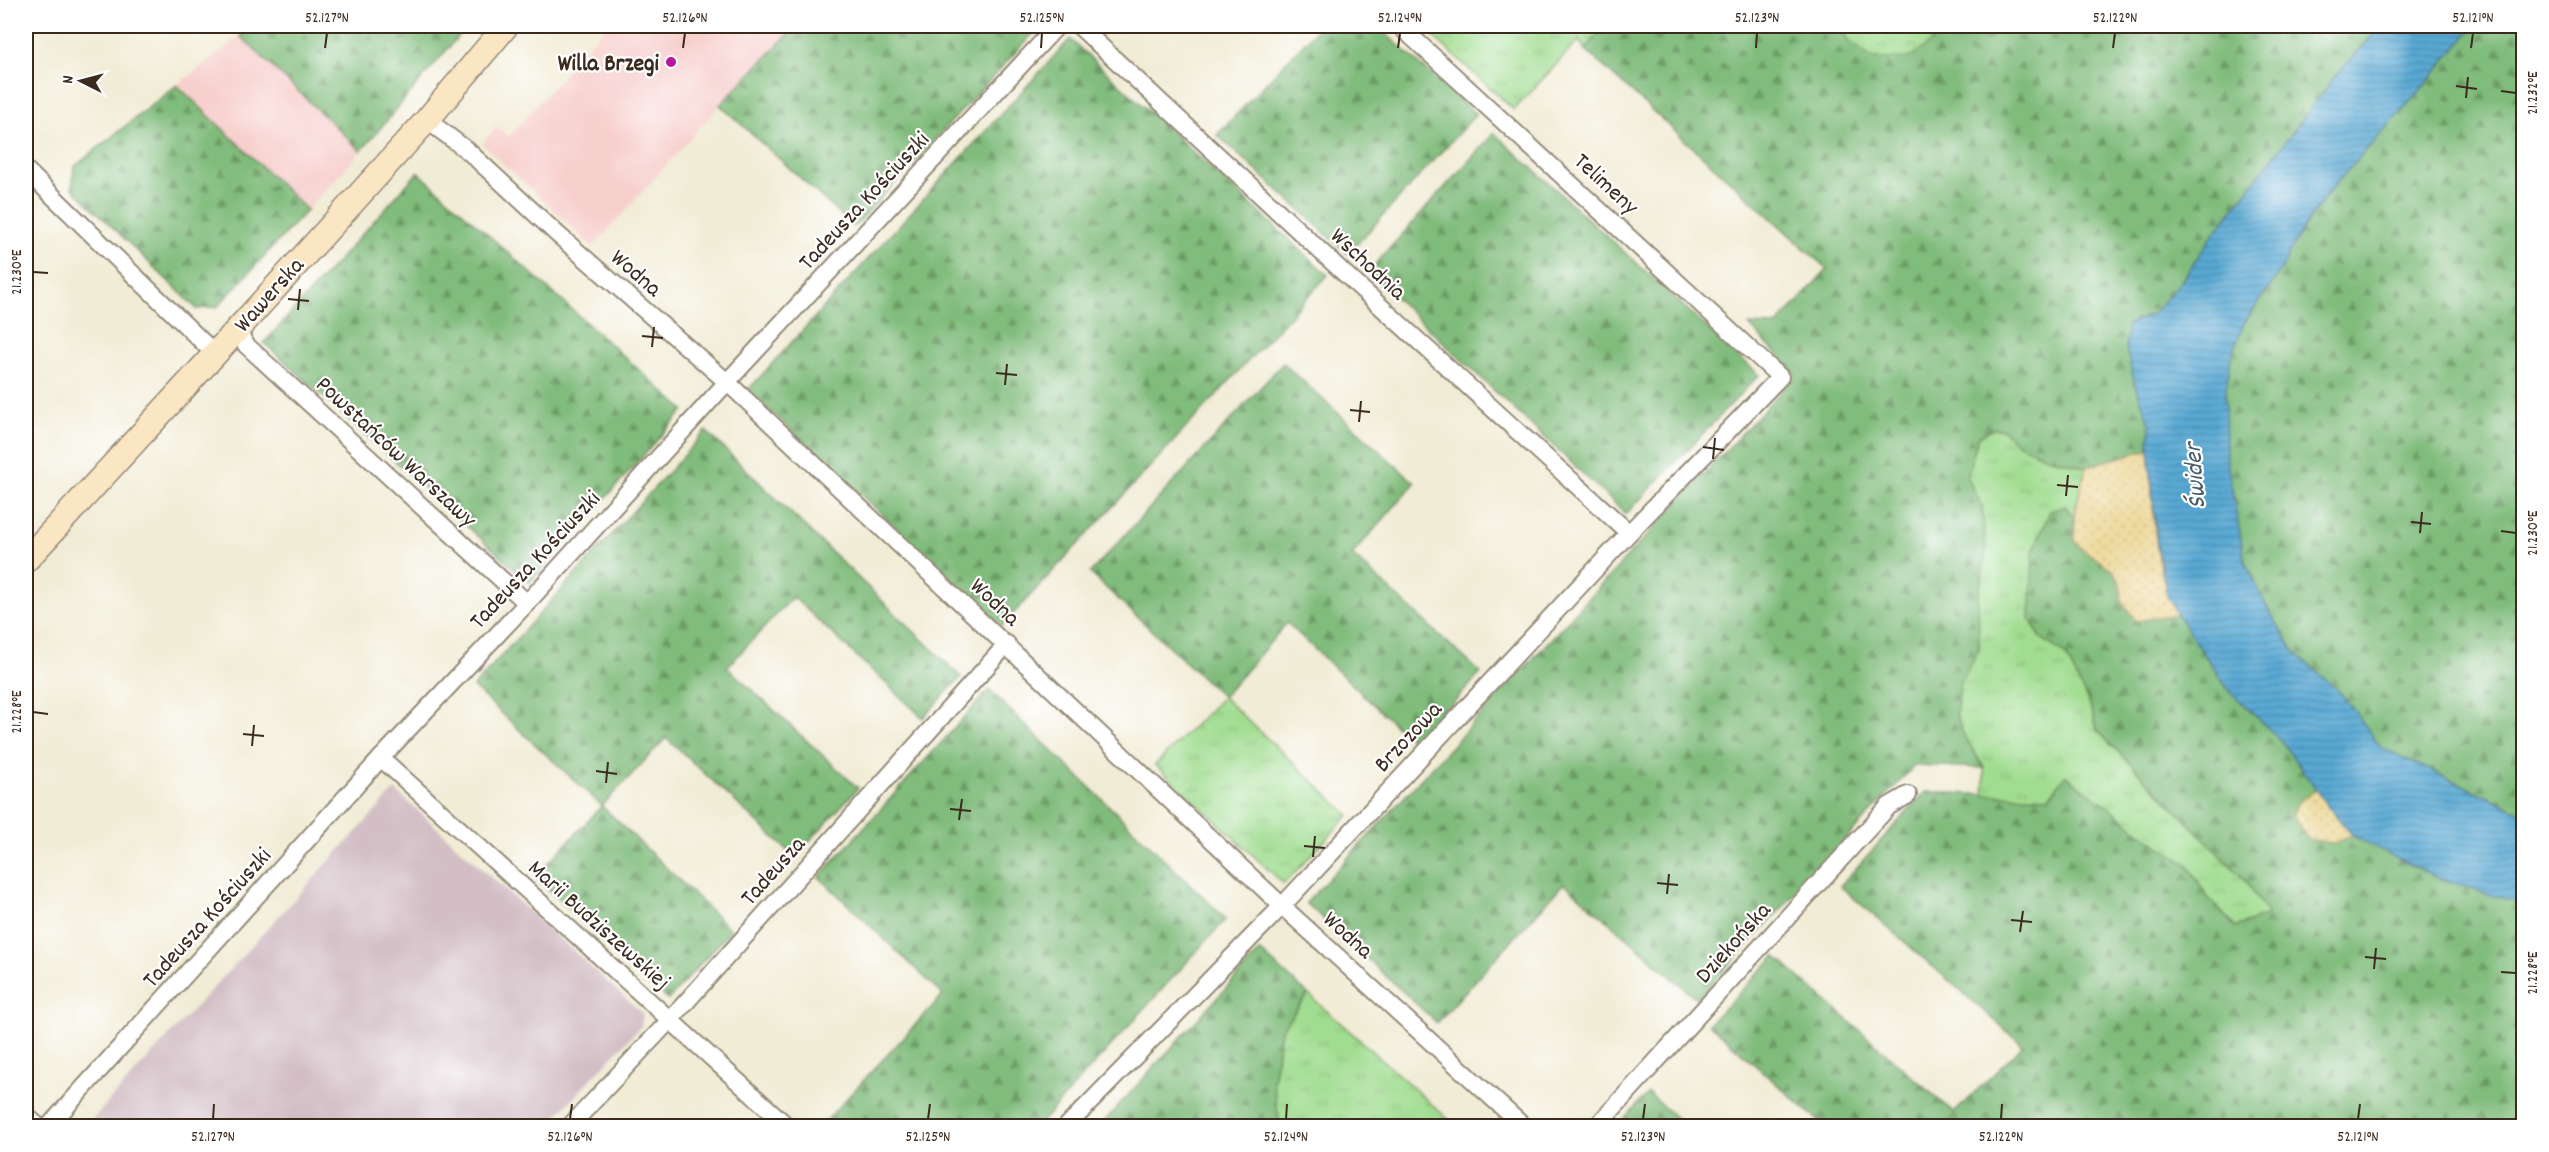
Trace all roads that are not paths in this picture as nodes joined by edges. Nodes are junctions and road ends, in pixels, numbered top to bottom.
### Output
1 (506, 26) edge
2 (1057, 26) edge
3 (1079, 26) edge
4 (1400, 26) edge
5 (427, 120) junction
6 (26, 170) edge
7 (237, 330) junction
8 (214, 353) junction
9 (1780, 376) joint
10 (727, 382) junction
11 (1629, 533) junction
12 (26, 560) edge
13 (527, 603) junction
14 (1007, 644) junction
15 (381, 758) junction
16 (1908, 795) dead end
17 (1282, 906) junction
18 (670, 1020) junction
19 (26, 1116) edge
20 (38, 1126) edge
21 (49, 1126) edge
22 (570, 1126) edge
23 (787, 1126) edge
24 (1067, 1126) edge
25 (1523, 1126) edge
26 (1597, 1126) edge

1 - 5 main road, Wawerska
2 - 10 street, Tadeusza Kościuszki
3 - 11 street, Wschodnia
4 - 9 street, Telimeny
5 - 7 main road, Wawerska
5 - 10 street, Wodna
6 - 8 street
7 - 8 main road, Wawerska
7 - 13 street, Powstańców Warszawy
8 - 12 main road, Wawerska
9 - 11 street, Brzozowa
10 - 13 street, Tadeusza Kościuszki
10 - 14 street, Wodna
11 - 17 street, Brzozowa
13 - 15 street, Tadeusza Kościuszki
14 - 17 street, Wodna
14 - 18 street, Tadeusza
15 - 18 street, Marii Budziszewskiej
15 - 21 street, Tadeusza Kościuszki
16 - 26 street, Dziekońska
17 - 24 street, Brzozowa
17 - 25 street, Wodna
18 - 22 street, Tadeusza
18 - 23 street, Marii Budziszewskiej
19 - 20 street

